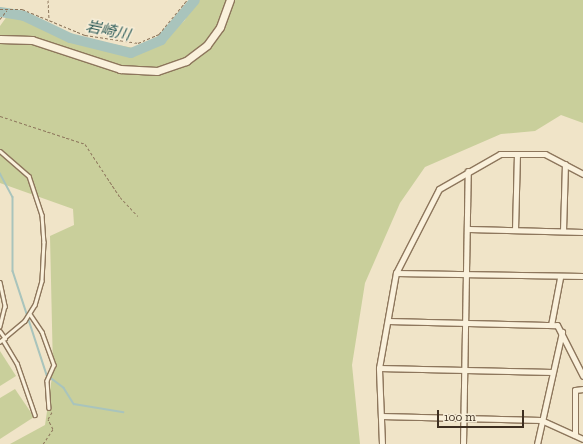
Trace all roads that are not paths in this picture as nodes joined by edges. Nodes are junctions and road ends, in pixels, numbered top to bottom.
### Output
1 (230, 0) edge
2 (0, 39) edge
3 (0, 151) edge
4 (517, 154) junction
5 (564, 164) junction
6 (468, 171) junction
7 (583, 174) edge
8 (469, 229) junction
9 (515, 230) junction
10 (562, 231) junction
11 (583, 232) edge
12 (396, 273) junction
13 (468, 275) junction
14 (583, 276) edge
15 (560, 278) junction
16 (0, 282) edge
17 (30, 314) junction
18 (388, 321) junction
19 (466, 323) junction
20 (551, 325) junction
21 (0, 326) edge
22 (0, 331) edge
23 (562, 332) junction
24 (3, 340) edge
25 (379, 368) junction
26 (465, 370) junction
27 (552, 372) junction
28 (583, 376) edge
29 (583, 389) edge
30 (49, 408) road end
31 (35, 415) dead end
32 (381, 416) junction
33 (464, 418) junction
34 (541, 420) junction
35 (574, 435) junction
36 (583, 439) edge
37 (382, 444) edge
38 (463, 444) edge
39 (537, 444) edge

1 - 2 street
3 - 17 lane
4 - 5 street
4 - 6 street
4 - 9 street
5 - 7 street
5 - 10 street
6 - 8 street
6 - 12 street
8 - 9 street
8 - 13 street
9 - 10 street
10 - 11 street
12 - 13 street
12 - 18 street
13 - 15 street
13 - 19 street
14 - 15 street
15 - 20 street
16 - 21 lane
17 - 24 lane
17 - 30 lane
18 - 19 street
18 - 25 street
19 - 20 street
19 - 26 street
20 - 23 street
22 - 24 lane
23 - 27 street
23 - 28 street
24 - 31 lane
25 - 26 street
25 - 32 street
26 - 27 street
26 - 33 street
27 - 34 street
29 - 35 street
32 - 33 street
32 - 37 street
33 - 34 street
33 - 38 street
34 - 35 street
34 - 39 street
35 - 36 street

